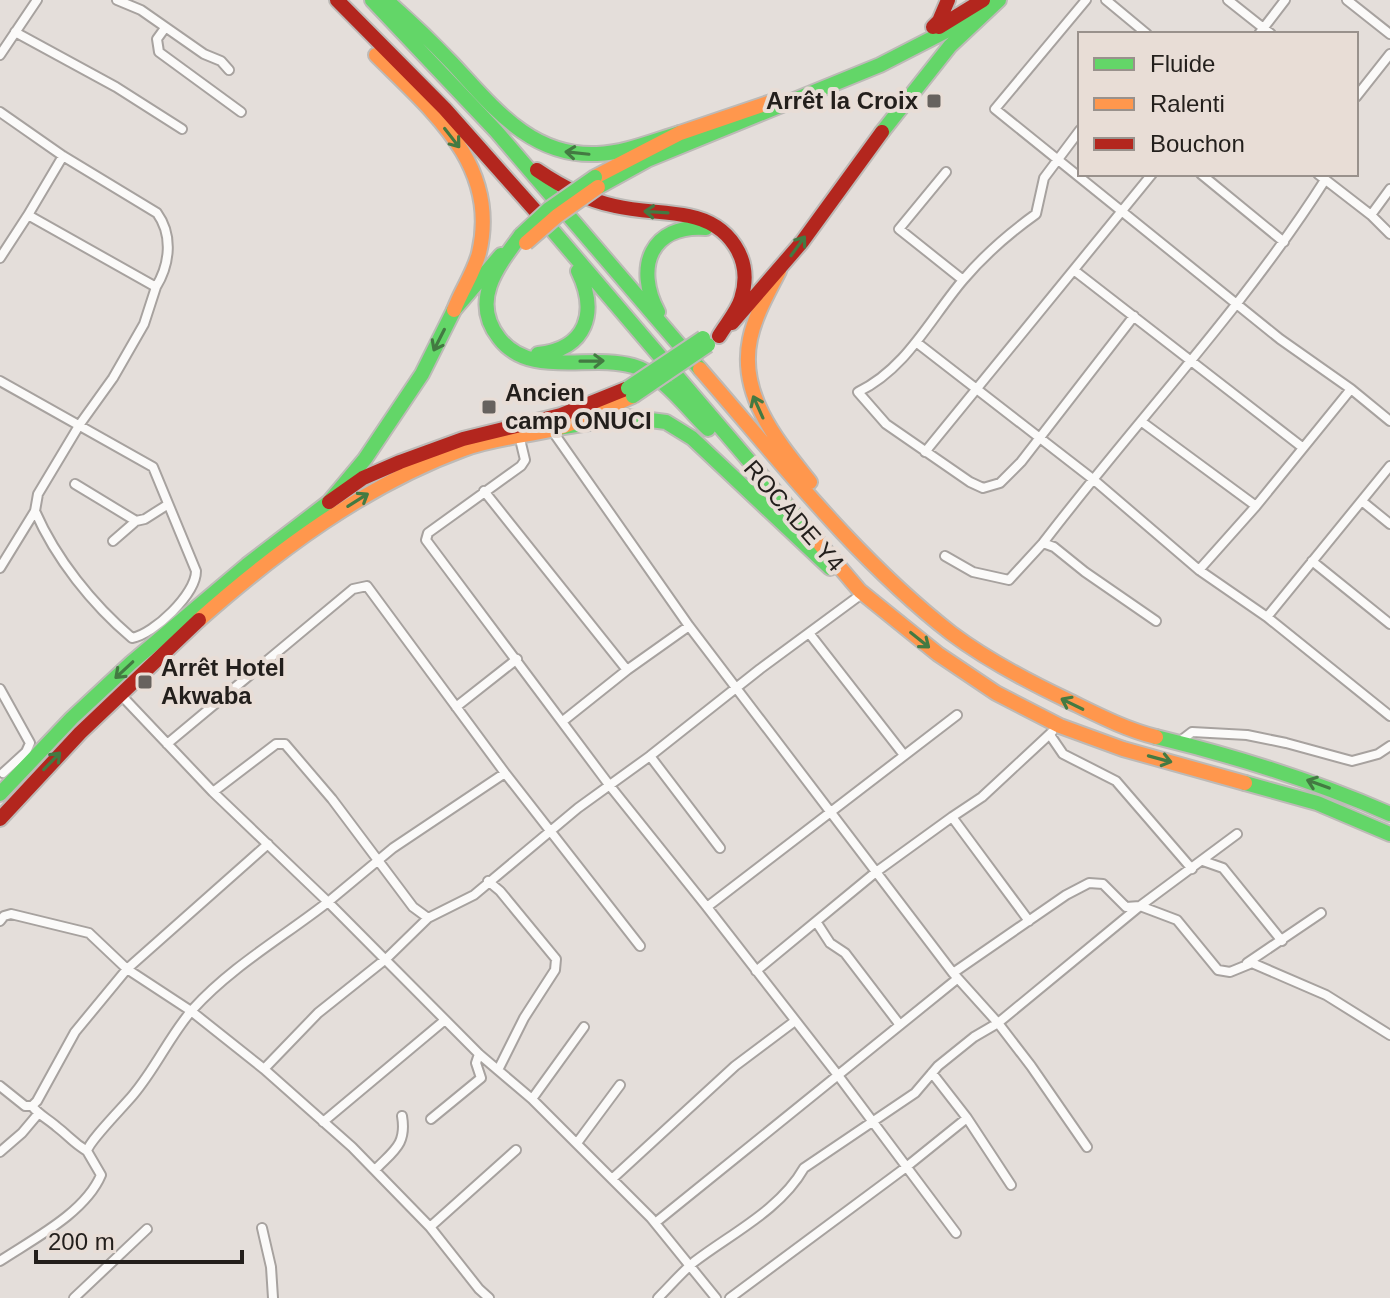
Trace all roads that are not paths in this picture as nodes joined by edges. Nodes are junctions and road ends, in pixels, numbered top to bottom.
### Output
1 (37, 0) edge
2 (117, 0) edge
3 (322, 0) edge
4 (337, 0) edge
5 (372, 0) edge
6 (386, 0) edge
7 (948, 0) edge
8 (999, 0) edge
9 (1086, 0) edge
10 (1106, 0) edge
11 (1228, 0) edge
12 (1285, 0) edge
13 (1347, 0) edge
14 (984, 5) edge
15 (165, 28) junction
16 (15, 32) junction
17 (1145, 32) edge
18 (1264, 32) edge
19 (1390, 34) edge
20 (926, 35) junction
21 (1390, 54) edge
22 (0, 55) edge
23 (229, 70) dead end
24 (1358, 94) edge
25 (0, 112) edge
26 (241, 112) dead end
27 (182, 129) dead end
28 (496, 131) junction
29 (1078, 132) edge
30 (680, 133) junction
31 (63, 156) junction
32 (1057, 158) junction
33 (946, 172) dead end
34 (1078, 176) edge
35 (1078, 176) edge
36 (1150, 176) edge
37 (1203, 176) edge
38 (1321, 177) edge
39 (596, 182) junction
40 (1390, 189) edge
41 (533, 208) junction
42 (1121, 212) junction
43 (28, 215) junction
44 (1371, 215) junction
45 (1390, 234) edge
46 (524, 239) junction
47 (1284, 242) junction
48 (0, 258) edge
49 (779, 271) junction
50 (1075, 271) junction
51 (963, 280) junction
52 (156, 287) junction
53 (1237, 302) junction
54 (454, 310) junction
55 (1134, 316) junction
56 (710, 340) junction
57 (916, 342) junction
58 (1190, 361) junction
59 (696, 365) junction
60 (0, 381) edge
61 (1351, 389) junction
62 (977, 390) junction
63 (631, 392) junction
64 (1390, 421) edge
65 (1142, 422) junction
66 (80, 424) junction
67 (554, 429) junction
68 (518, 435) junction
69 (1040, 438) junction
70 (1302, 447) junction
71 (925, 452) junction
72 (1390, 466) edge
73 (1094, 480) junction
74 (75, 484) dead end
75 (771, 489) junction
76 (484, 491) junction
77 (329, 502) junction
78 (1363, 502) junction
79 (167, 505) junction
80 (1256, 506) junction
81 (35, 511) junction
82 (136, 521) junction
83 (1390, 524) edge
84 (113, 541) dead end
85 (1043, 543) junction
86 (945, 556) dead end
87 (1312, 561) junction
88 (0, 568) edge
89 (1199, 570) junction
90 (861, 592) junction
91 (1267, 617) junction
92 (1156, 621) dead end
93 (1390, 624) edge
94 (689, 626) junction
95 (809, 633) junction
96 (517, 659) junction
97 (627, 670) junction
98 (1026, 681) junction
99 (736, 688) junction
100 (0, 689) edge
101 (120, 694) junction
102 (456, 707) junction
103 (957, 715) dead end
104 (1390, 716) edge
105 (563, 721) junction
106 (1055, 730) junction
107 (1179, 742) junction
108 (167, 744) junction
109 (1390, 746) edge
110 (904, 755) junction
111 (650, 756) junction
112 (3, 773) dead end
113 (505, 773) junction
114 (610, 786) junction
115 (213, 792) junction
116 (0, 794) edge
117 (829, 813) junction
118 (1390, 814) edge
119 (952, 817) junction
120 (0, 819) edge
121 (550, 829) junction
122 (1237, 834) dead end
123 (1390, 834) edge
124 (268, 844) junction
125 (720, 848) dead end
126 (378, 860) junction
127 (1203, 861) junction
128 (1192, 869) junction
129 (876, 872) junction
130 (488, 881) junction
131 (328, 902) junction
132 (1140, 906) junction
133 (707, 907) junction
134 (1321, 913) dead end
135 (428, 918) junction
136 (0, 921) edge
137 (1029, 921) junction
138 (817, 923) junction
139 (1282, 941) junction
140 (640, 946) dead end
141 (387, 958) junction
142 (1239, 968) junction
143 (127, 969) junction
144 (756, 971) junction
145 (955, 976) junction
146 (191, 1011) junction
147 (445, 1020) junction
148 (795, 1021) junction
149 (998, 1023) junction
150 (900, 1025) junction
151 (584, 1027) dead end
152 (1390, 1035) edge
153 (479, 1054) junction
154 (264, 1069) junction
155 (498, 1070) junction
156 (932, 1073) junction
157 (837, 1074) junction
158 (620, 1085) dead end
159 (0, 1086) edge
160 (532, 1099) junction
161 (35, 1110) junction
162 (402, 1116) dead end
163 (967, 1118) junction
164 (431, 1119) dead end
165 (323, 1122) junction
166 (871, 1122) junction
167 (577, 1143) junction
168 (1087, 1147) dead end
169 (516, 1150) dead end
170 (87, 1151) junction
171 (0, 1152) edge
172 (905, 1168) junction
173 (375, 1170) junction
174 (612, 1179) junction
175 (1011, 1185) dead end
176 (655, 1223) junction
177 (430, 1227) junction
178 (262, 1228) dead end
179 (147, 1229) dead end
180 (956, 1233) dead end
181 (0, 1261) edge
182 (691, 1265) junction
183 (479, 1289) junction
184 (74, 1298) edge
185 (273, 1298) edge
186 (470, 1298) edge
187 (489, 1298) edge
188 (658, 1298) edge
189 (716, 1298) edge
190 (730, 1298) edge

1 - 16 street
2 - 15 street
3 -> 54 main road
4 - 41 main road, ROCADE Y4
5 - 28 main road, ROCADE Y4
30 -> 6 main road
7 - 20 main road
8 - 14 main road
9 - 32 street
10 - 17 street
11 - 18 street
12 - 18 street
13 - 19 street
14 - 20 main road
14 - 39 main road
49 -> 14 main road
15 - 23 street
15 - 26 street
16 - 22 street
16 - 27 street
20 - 30 main road
21 - 24 street
25 - 31 street
56 -> 28 main road
28 - 59 main road, ROCADE Y4
29 - 32 street
30 - 39 main road
31 - 43 street
31 - 52 street
32 - 34 street
32 - 51 street
33 - 51 street
35 - 42 street
36 - 42 street
37 - 47 street
38 - 44 street
38 - 47 street
39 - 46 main road, bridge
40 - 44 street
41 - 46 main road
41 - 75 main road, ROCADE Y4
42 - 50 street
42 - 53 street
43 - 48 street
43 - 52 street
44 - 45 street
46 - 54 main road
46 -> 75 main road
47 - 53 street
49 - 56 main road
98 -> 49 main road
50 - 55 street
50 - 62 street
51 - 57 street
52 - 66 street
53 - 58 street
53 - 61 street
54 -> 77 main road
55 - 58 street
55 - 69 street
56 - 59 main road
56 - 63 main road, bridge
57 - 62 street
57 - 71 street
58 - 65 street
58 - 70 street
59 - 98 main road, ROCADE Y4
60 - 66 street
61 - 64 street
61 - 70 street
62 - 69 street
62 - 71 street
63 - 67 main road
63 - 77 main road
65 - 73 street
65 - 80 street
66 - 79 street
66 - 81 street
67 - 68 main road
67 - 90 main road
67 - 94 street
68 - 76 street
101 -> 68 main road
69 - 71 street
69 - 73 street
70 - 80 street
72 - 78 street
73 - 85 street
73 - 89 street
74 - 82 street
75 - 90 main road, ROCADE Y4
76 - 96 street
76 - 97 street
77 -> 116 main road
78 - 83 street
78 - 87 street
79 - 81 street
79 - 82 street
80 - 89 street
81 - 88 street
82 - 84 street
85 - 86 street
85 - 92 street
87 - 91 street
87 - 93 street
89 - 91 street
90 - 95 street
90 -> 106 main road, ROCADE Y4
91 - 104 street
94 - 97 street
94 - 99 street
95 - 99 street
95 - 110 street
96 - 102 street
96 - 105 street
97 - 105 street
107 -> 98 main road, ROCADE Y4
99 - 111 street
99 - 117 street
100 - 112 street
101 - 108 street
120 -> 101 main road
102 - 108 street
102 - 113 street
103 - 110 street
105 - 114 street
106 - 119 street
106 -> 123 main road, ROCADE Y4
106 - 128 street
107 - 109 street
118 -> 107 main road, ROCADE Y4
108 - 115 street
110 - 117 street
111 - 114 street
111 - 125 street
113 - 121 street
113 - 126 street
114 - 121 street
114 - 133 street
115 - 124 street
115 - 126 street
117 - 129 street
117 - 133 street
119 - 129 street
119 - 137 street
121 - 130 street
121 - 140 street
122 - 127 street
124 - 131 street
124 - 143 street
126 - 131 street
126 - 135 street
127 - 128 street
127 - 139 street
128 - 132 street
129 - 138 street
129 - 145 street
130 - 135 street
130 - 155 street
131 - 141 street
131 - 146 street
132 - 137 street
132 - 142 street
132 - 149 street
133 - 144 street
134 - 139 street
135 - 141 street
136 - 143 street
137 - 145 street
138 - 144 street
138 - 150 street
139 - 142 street
141 - 147 street
141 - 154 street
142 - 152 street
143 - 146 street
143 - 161 street
144 - 148 street
145 - 149 street
145 - 150 street
146 - 154 street
146 - 170 street
147 - 153 street
147 - 165 street
148 - 157 street
148 - 174 street
149 - 156 street
149 - 168 street
150 - 157 street
151 - 160 street
153 - 155 street
153 - 164 street
154 - 165 street
155 - 160 street
156 - 163 street
156 - 166 street
157 - 166 street
157 - 176 street
158 - 167 street
159 - 161 street
160 - 167 street
161 - 170 street
161 - 171 street
162 - 173 street
163 - 172 street
163 - 175 street
165 - 173 street
166 - 172 street
166 - 182 street
167 - 174 street
169 - 177 street
170 - 181 street
172 - 180 street
172 - 190 street
173 - 177 street
174 - 176 street
176 - 182 street
177 - 183 street
178 - 185 street
179 - 184 street
182 - 188 street
182 - 189 street
183 - 186 street
183 - 187 street

